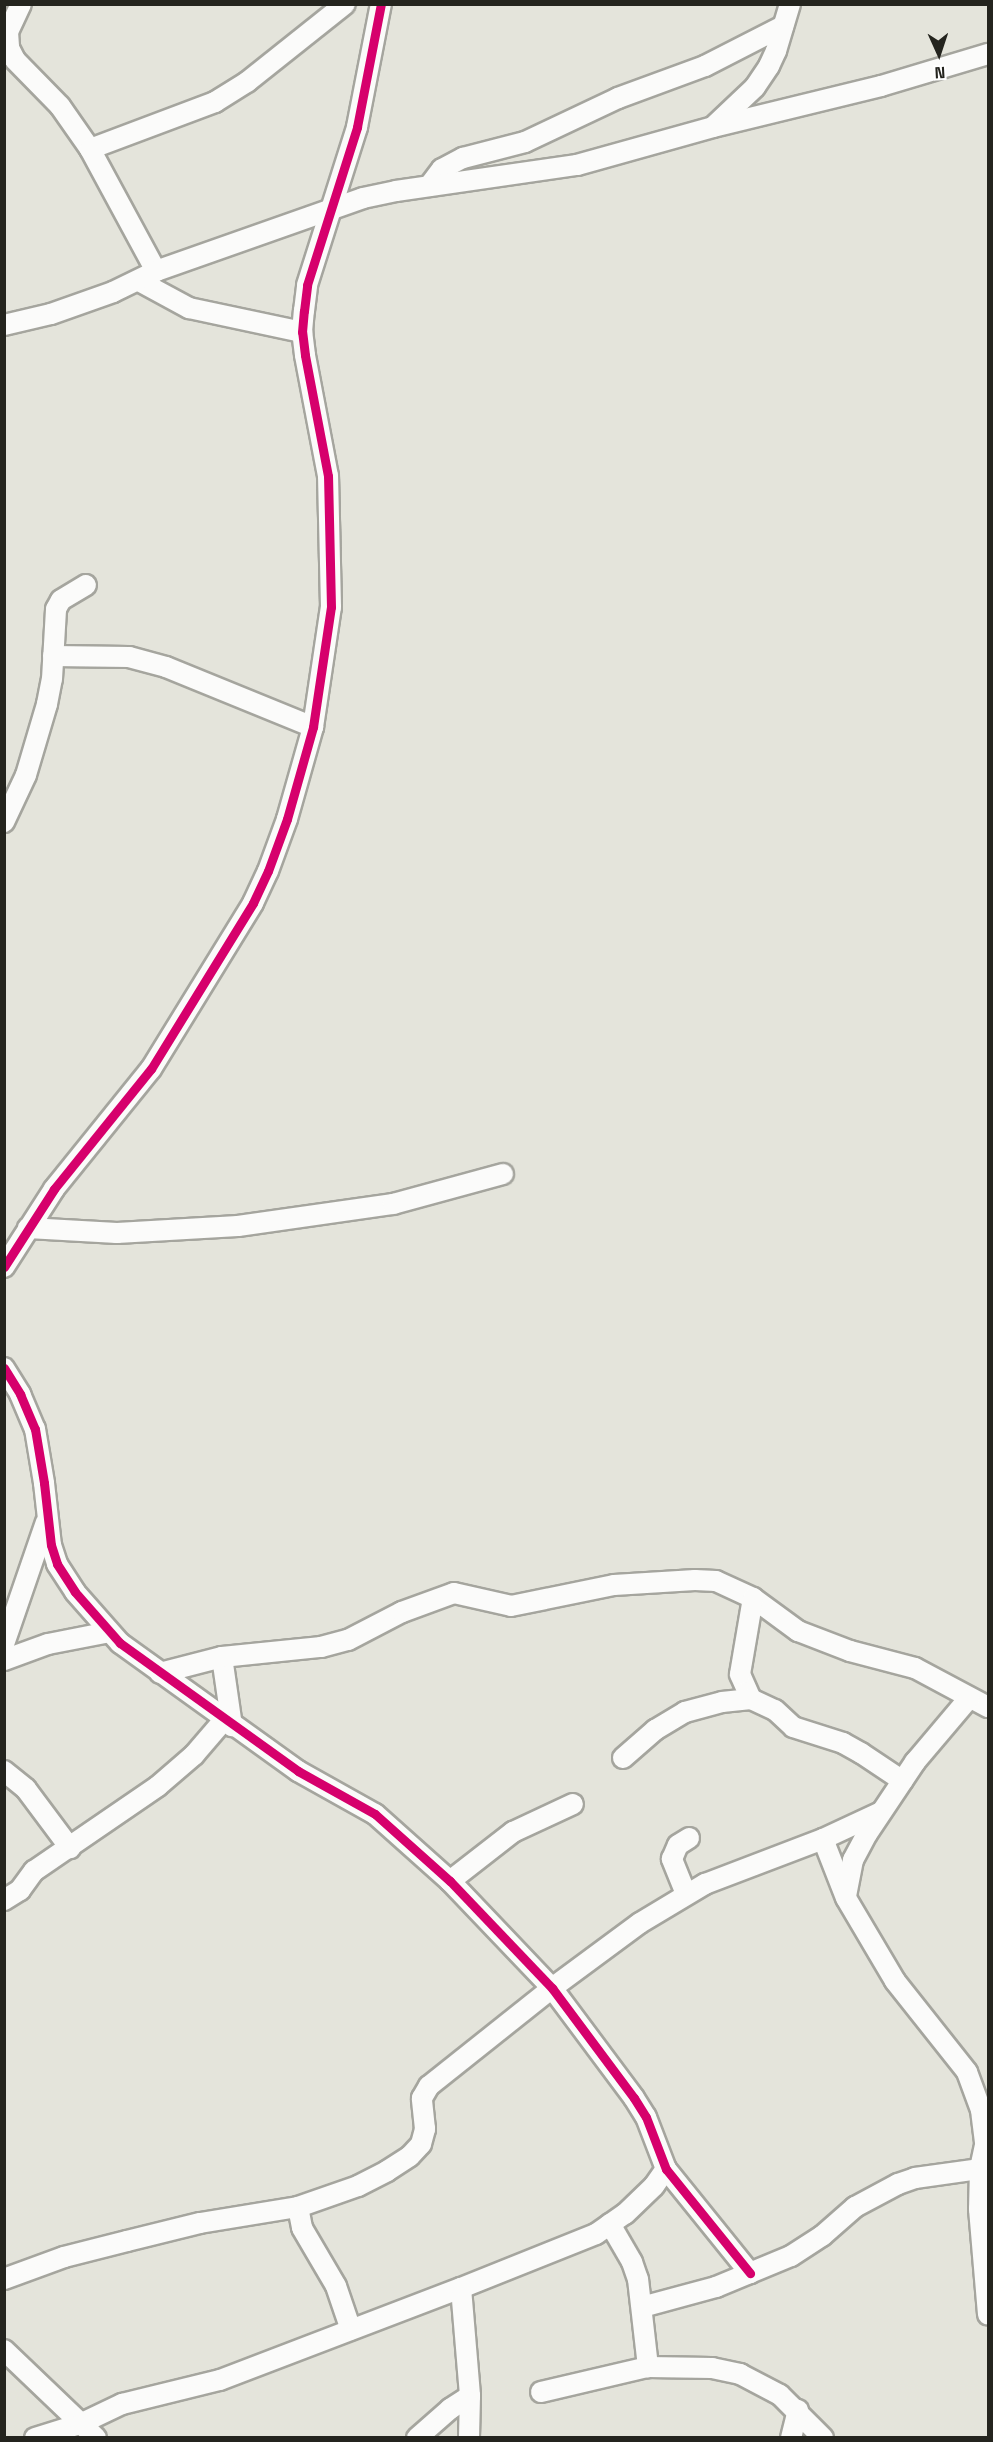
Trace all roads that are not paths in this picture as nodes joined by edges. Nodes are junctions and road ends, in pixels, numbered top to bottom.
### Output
1 (21, 4) edge
2 (345, 4) edge
3 (381, 4) edge
4 (790, 4) edge
5 (7, 22) edge
6 (783, 26) junction
7 (988, 54) edge
8 (10, 55) edge
9 (713, 127) junction
10 (90, 149) junction
11 (429, 186) junction
12 (332, 208) junction
13 (156, 271) junction
14 (139, 281) junction
15 (4, 326) edge
16 (302, 333) junction
17 (86, 585) dead end
18 (53, 656) junction
19 (312, 727) junction
20 (4, 822) edge
21 (503, 1174) dead end
22 (28, 1228) junction
23 (4, 1267) edge
24 (4, 1368) edge
25 (46, 1520) junction
26 (753, 1598) junction
27 (110, 1632) junction
28 (4, 1644) edge
29 (222, 1657) junction
30 (4, 1660) edge
31 (160, 1673) junction
32 (740, 1674) junction
33 (969, 1698) junction
34 (751, 1700) junction
35 (722, 1702) junction
36 (988, 1707) edge
37 (228, 1723) junction
38 (623, 1758) dead end
39 (4, 1771) edge
40 (903, 1781) junction
41 (573, 1804) dead end
42 (881, 1812) junction
43 (689, 1838) dead end
44 (823, 1839) junction
45 (70, 1848) junction
46 (450, 1881) junction
47 (686, 1894) junction
48 (846, 1898) junction
49 (4, 1900) edge
50 (552, 1988) junction
51 (987, 2127) edge
52 (666, 2169) junction
53 (980, 2169) junction
54 (960, 2174) junction
55 (978, 2196) junction
56 (298, 2207) junction
57 (610, 2224) junction
58 (985, 2258) edge
59 (750, 2273) junction
60 (4, 2279) edge
61 (461, 2288) junction
62 (642, 2307) junction
63 (988, 2315) edge
64 (351, 2330) junction
65 (4, 2350) edge
66 (648, 2367) junction
67 (541, 2392) dead end
68 (470, 2396) junction
69 (798, 2410) junction
70 (80, 2424) junction
71 (35, 2438) edge
72 (96, 2438) edge
73 (417, 2438) edge
74 (469, 2438) edge
75 (791, 2438) edge
76 (823, 2438) edge

1 - 5 street
2 - 10 street
3 - 12 street
4 - 6 street
5 - 8 street
6 - 9 street
6 - 11 street
7 - 9 street
8 - 10 street
9 - 11 street
10 - 13 street
11 - 12 street
12 - 13 street
12 - 16 street
13 - 14 street
14 - 15 street
14 - 16 street
16 - 19 street
17 - 18 street
18 - 19 street
18 - 20 street
19 - 22 street
21 - 22 street
22 - 23 street
24 - 25 street
25 - 27 street
25 - 28 street
26 - 29 street
26 - 32 street
26 - 33 street
27 - 30 street
27 - 31 street
29 - 31 street
29 - 37 street
31 - 37 street
32 - 34 street
32 - 35 street
33 - 36 street
33 - 40 street
34 - 35 street
34 - 40 street
35 - 38 street
37 - 45 street
37 - 46 street
39 - 45 street
40 - 42 street
41 - 46 street
42 - 44 street
42 - 48 street
43 - 47 street
44 - 47 street
44 - 48 street
45 - 49 street
46 - 50 street
47 - 50 street
48 - 51 street
50 - 52 street
50 - 56 street
51 - 53 street
52 - 57 street
52 - 59 street
53 - 54 street
53 - 55 street
54 - 55 street
54 - 59 street
55 - 58 street
56 - 60 street
56 - 64 street
57 - 61 street
57 - 62 street
58 - 63 street
59 - 62 street
61 - 64 street
61 - 68 street
62 - 66 street
64 - 70 street
65 - 70 street
66 - 67 street
66 - 69 street
68 - 73 street
68 - 74 street
69 - 75 street
69 - 76 street
70 - 71 street
70 - 72 street

